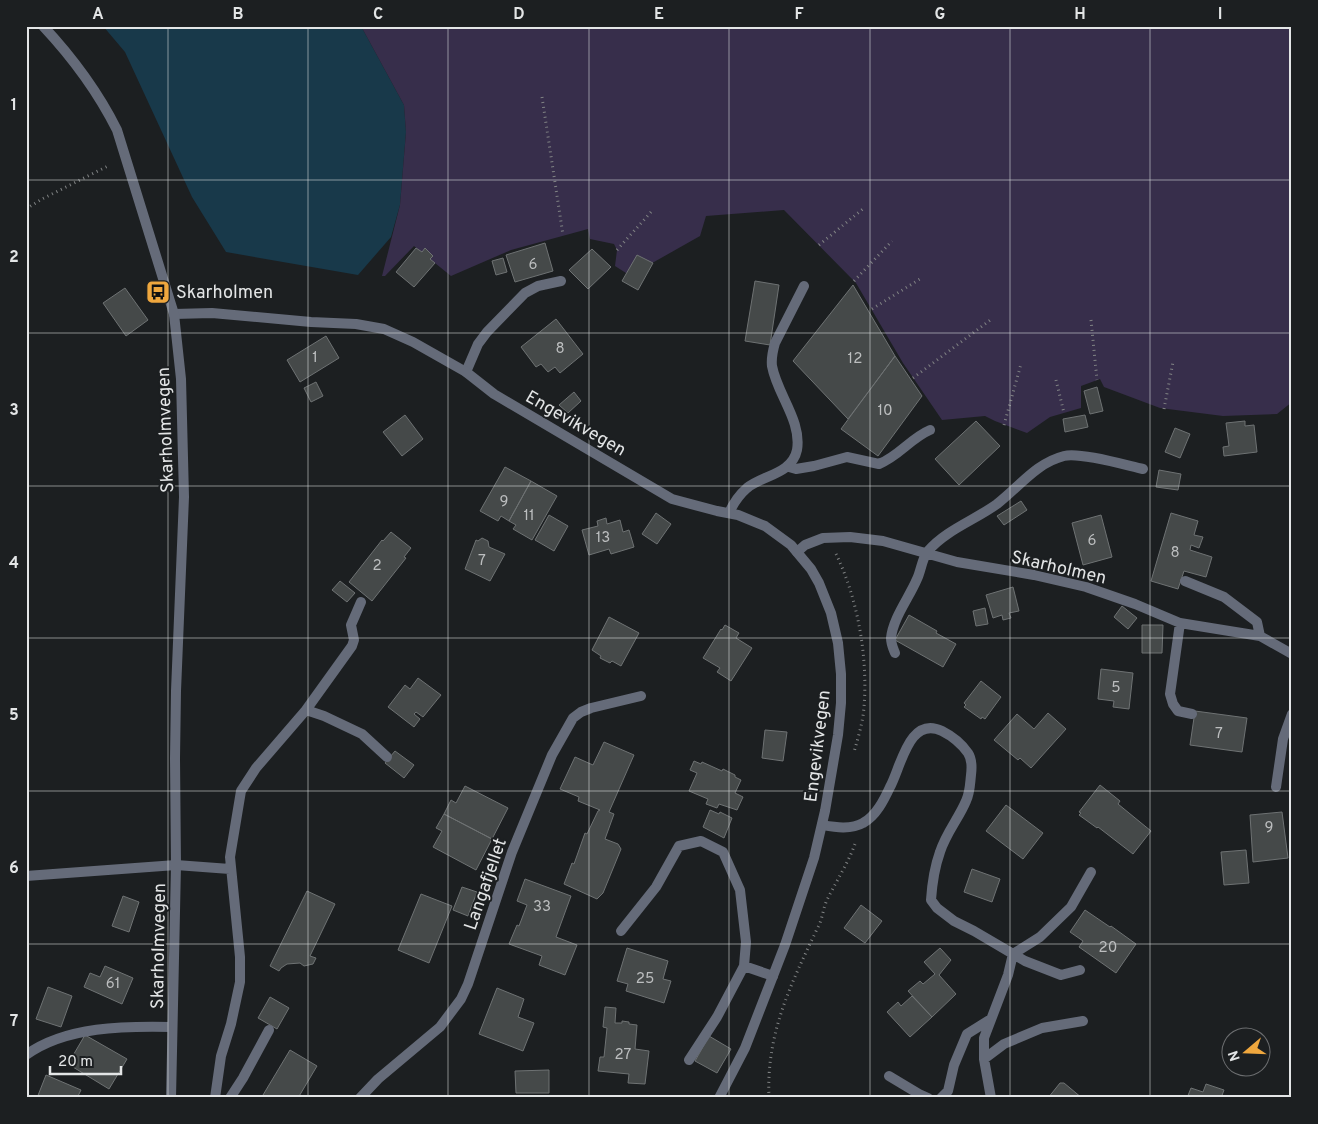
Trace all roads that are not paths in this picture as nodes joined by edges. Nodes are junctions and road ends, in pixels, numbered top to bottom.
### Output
1 (43, 26) edge
2 (562, 281) dead end
3 (804, 286) dead end
4 (174, 314) junction
5 (466, 372) junction
6 (930, 430) dead end
7 (788, 467) junction
8 (1143, 469) dead end
9 (729, 513) junction
10 (797, 552) junction
11 (927, 552) junction
12 (1185, 581) dead end
13 (361, 602) dead end
14 (1180, 623) junction
15 (1260, 636) junction
16 (895, 653) dead end
17 (1292, 654) edge
18 (641, 696) dead end
19 (306, 710) junction
20 (1192, 714) dead end
21 (1292, 714) edge
22 (387, 758) dead end
23 (1276, 787) dead end
24 (822, 825) junction
25 (176, 865) junction
26 (230, 869) junction
27 (1091, 872) dead end
28 (26, 876) edge
29 (621, 931) dead end
30 (1013, 954) junction
31 (744, 966) junction
32 (1080, 970) dead end
33 (773, 976) junction
34 (991, 1019) junction
35 (1084, 1021) dead end
36 (172, 1027) junction
37 (269, 1030) dead end
38 (26, 1055) edge
39 (984, 1059) junction
40 (689, 1060) dead end
41 (889, 1076) dead end
42 (172, 1098) edge
43 (215, 1098) edge
44 (230, 1098) edge
45 (360, 1098) edge
46 (719, 1098) edge
47 (928, 1098) edge
48 (941, 1098) edge
49 (991, 1098) edge

1 - 4 street, Skarholmvegen
2 - 5 street
3 - 7 street
4 - 5 street, Engevikvegen
4 - 25 street, Skarholmvegen
5 - 9 street, Engevikvegen
6 - 7 street
7 - 9 street
8 - 11 street
9 - 10 street, Engevikvegen
10 - 11 street, Skarholmen
10 - 24 street, Engevikvegen
11 - 14 street, Skarholmen
11 - 16 street
12 - 15 street
13 - 19 street
14 - 15 street, Skarholmen
14 - 20 street
15 - 17 street, Skarholmen
18 - 45 street, Langafjellet
19 - 22 street
19 - 26 street
21 - 23 street
24 - 30 street, Engevikvegen
24 - 33 street, Engevikvegen
25 - 26 street
25 - 28 street, Skarholmvegen
25 - 36 street, Skarholmvegen
26 - 43 street
27 - 30 street
29 - 31 street
30 - 32 street
30 - 34 street
31 - 33 street
31 - 40 street
33 - 46 street, Engevikvegen
34 - 39 street
34 - 48 street
35 - 39 street
36 - 38 street, Skarholmvegen
36 - 42 street, Skarholmvegen
37 - 44 street
39 - 49 street
41 - 47 street

